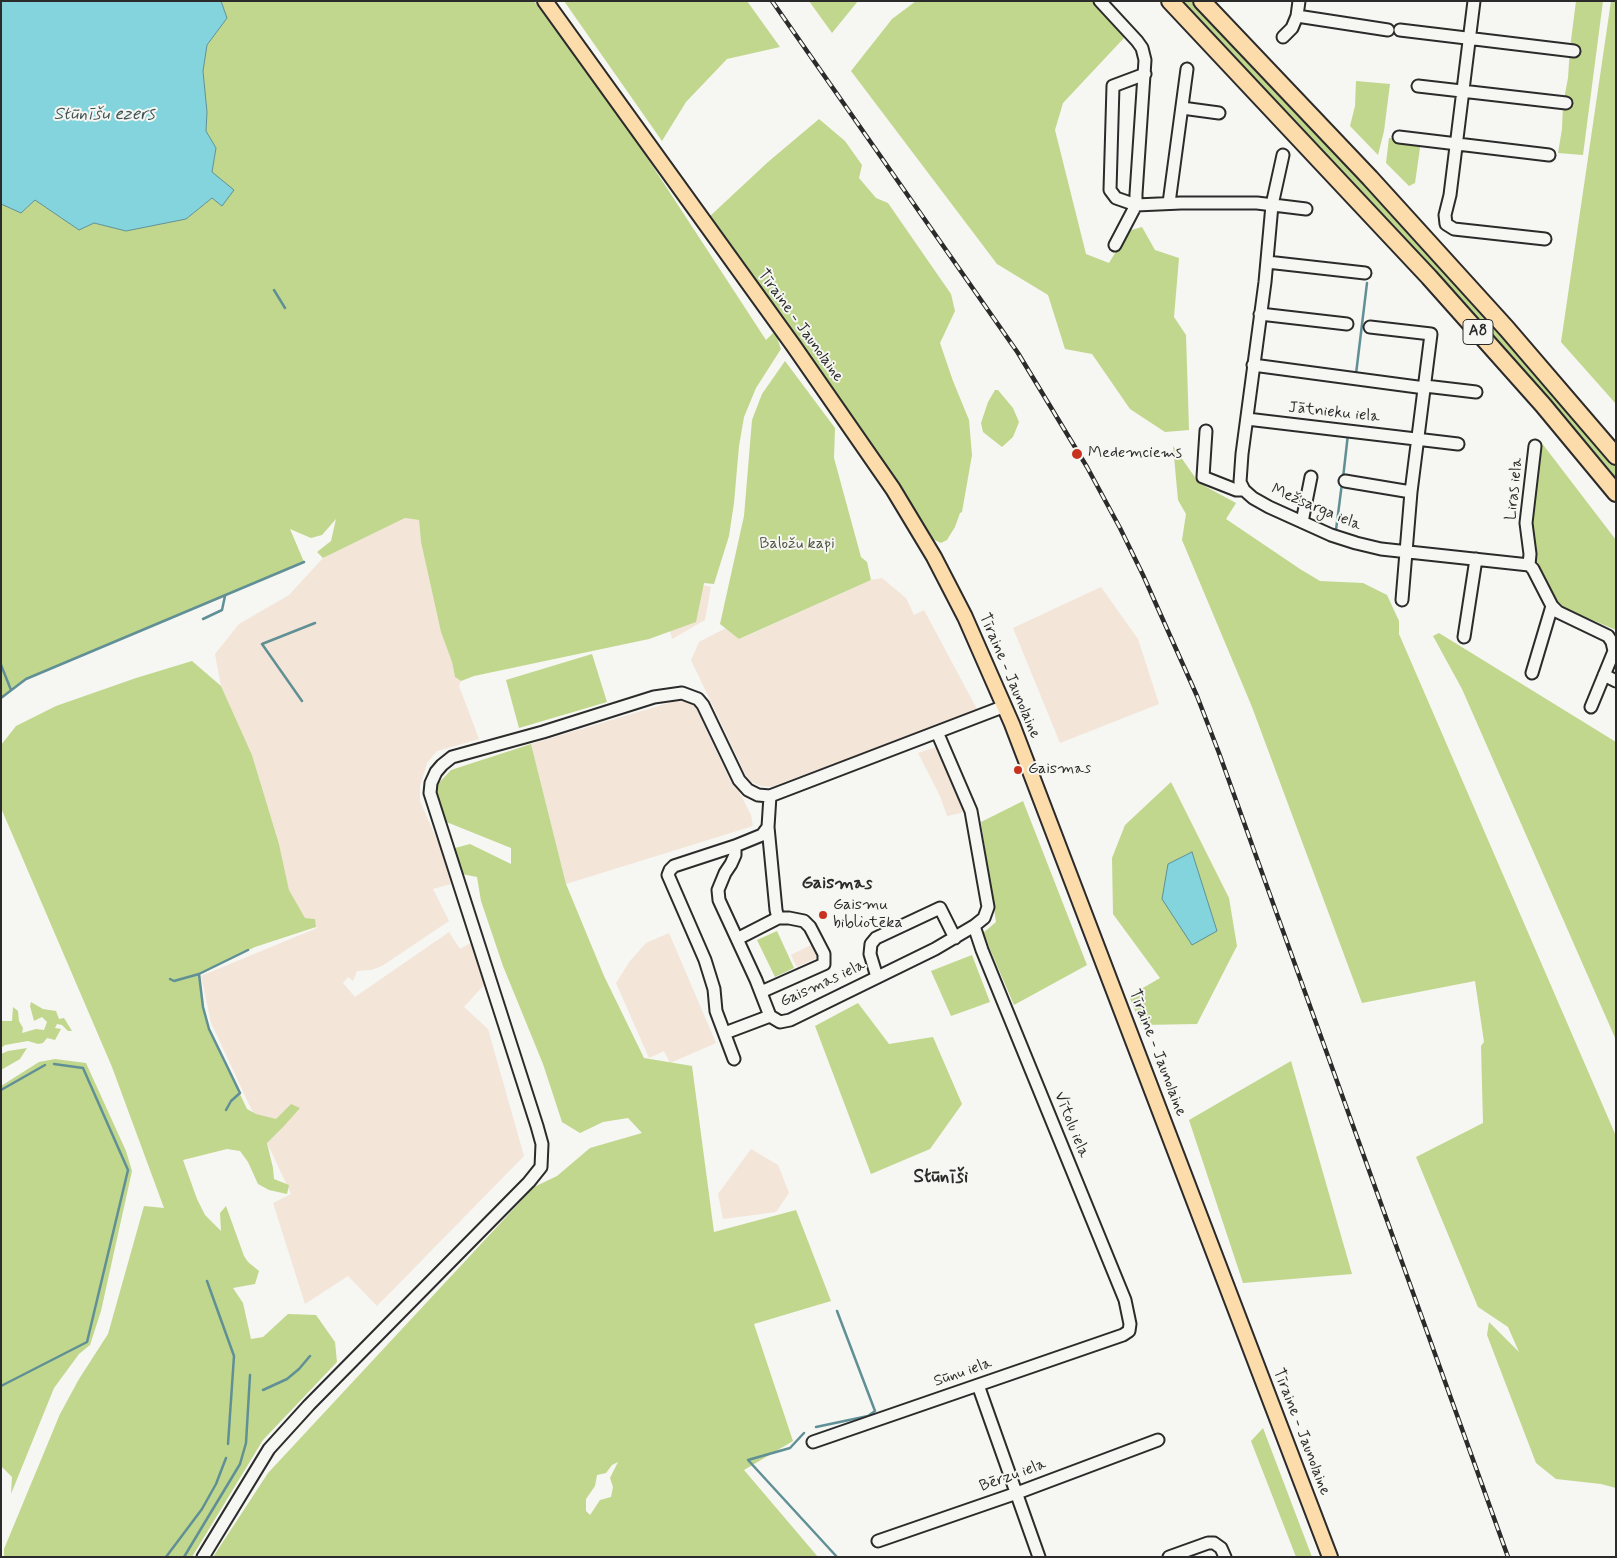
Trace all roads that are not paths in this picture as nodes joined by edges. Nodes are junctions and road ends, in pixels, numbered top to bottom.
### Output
1 (545, 1) edge
2 (1100, 1) edge
3 (1170, 1) edge
4 (1202, 1) edge
5 (1299, 1) edge
6 (1474, 1) edge
7 (1297, 16) junction
8 (1388, 30) dead end
9 (1400, 30) dead end
10 (1283, 37) dead end
11 (1469, 39) junction
12 (1574, 51) dead end
13 (1187, 69) dead end
14 (1145, 74) junction
15 (1418, 86) dead end
16 (1463, 91) junction
17 (1566, 103) dead end
18 (1182, 108) junction
19 (1219, 113) dead end
20 (1399, 137) dead end
21 (1456, 143) junction
22 (1283, 155) dead end
23 (1549, 155) dead end
24 (1169, 203) junction
25 (1136, 205) junction
26 (1272, 205) junction
27 (1306, 209) dead end
28 (1545, 239) dead end
29 (1115, 245) dead end
30 (1267, 262) junction
31 (1365, 273) dead end
32 (1260, 314) junction
33 (1346, 324) dead end
34 (1370, 326) dead end
35 (1254, 365) junction
36 (1425, 387) junction
37 (1476, 392) dead end
38 (1247, 419) junction
39 (1206, 430) dead end
40 (1418, 438) junction
41 (1458, 444) dead end
42 (1535, 446) dead end
43 (1616, 456) edge
44 (1311, 477) dead end
45 (1345, 481) dead end
46 (1244, 490) junction
47 (1411, 492) junction
48 (1616, 493) edge
49 (1302, 522) junction
50 (1405, 551) junction
51 (1476, 559) junction
52 (1529, 565) junction
53 (1402, 600) dead end
54 (1552, 606) junction
55 (1464, 637) dead end
56 (1532, 673) dead end
57 (1604, 675) junction
58 (1616, 681) edge
59 (1005, 706) junction
60 (1591, 706) dead end
61 (937, 732) junction
62 (770, 796) junction
63 (768, 827) junction
64 (735, 846) junction
65 (778, 918) junction
66 (974, 926) junction
67 (737, 938) junction
68 (955, 938) junction
69 (877, 977) junction
70 (761, 992) junction
71 (770, 1016) junction
72 (725, 1033) junction
73 (734, 1059) dead end
74 (1123, 1335) joint
75 (978, 1385) junction
76 (1158, 1440) dead end
77 (813, 1442) dead end
78 (1017, 1492) junction
79 (878, 1540) dead end
80 (203, 1557) edge
81 (1039, 1557) edge
82 (1169, 1557) edge
83 (1226, 1557) edge
84 (1330, 1557) edge

1 - 59 main road, Tīraine - Jaunolaine
2 - 14 street
3 - 48 highway, A8
4 - 43 highway, A8
5 - 7 street
6 - 11 street
7 - 8 street
7 - 10 street
9 - 11 street
11 - 12 street
11 - 16 street
13 - 18 street
14 - 25 street
14 - 25 street
15 - 16 street
16 - 17 street
16 - 21 street
18 - 19 street
18 - 24 street
20 - 21 street
21 - 23 street
21 - 28 street
22 - 26 street
24 - 25 street
24 - 26 street
25 - 29 street
26 - 27 street
26 - 30 street
30 - 31 street
30 - 32 street
32 - 33 street
32 - 35 street
34 - 36 street
35 - 36 street
35 - 38 street
36 - 37 street
36 - 40 street
38 - 40 street, Jātnieku iela
38 - 46 street
39 - 46 street
40 - 41 street, Jātnieku iela
40 - 47 street
42 - 52 street, Liras iela
44 - 49 street
45 - 47 street
46 - 49 street, Mežsarga iela
47 - 50 street
49 - 50 street, Mežsarga iela
50 - 51 street, Mežsarga iela
50 - 53 street
51 - 52 street, Mežsarga iela
51 - 55 street
52 - 54 street
54 - 56 street
54 - 57 street
57 - 58 street
57 - 60 street
59 - 61 street
59 - 84 main road, Tīraine - Jaunolaine
61 - 62 street
61 - 66 street, Gaismas iela
62 - 63 street
62 - 80 street
63 - 64 street
63 - 65 street
64 - 67 street
64 - 72 street
65 - 67 street
65 - 70 street
66 - 68 street, Gaismas iela
66 - 74 street, Vītolu iela
67 - 70 street
68 - 69 street, Gaismas iela
68 - 69 street
69 - 71 street, Gaismas iela
70 - 71 street
71 - 72 street, Gaismas iela
72 - 73 street
74 - 75 street, Sūnu iela
75 - 77 street, Sūnu iela
75 - 78 street
76 - 78 street, Bērzu iela
78 - 79 street, Bērzu iela
78 - 81 street
82 - 83 street

